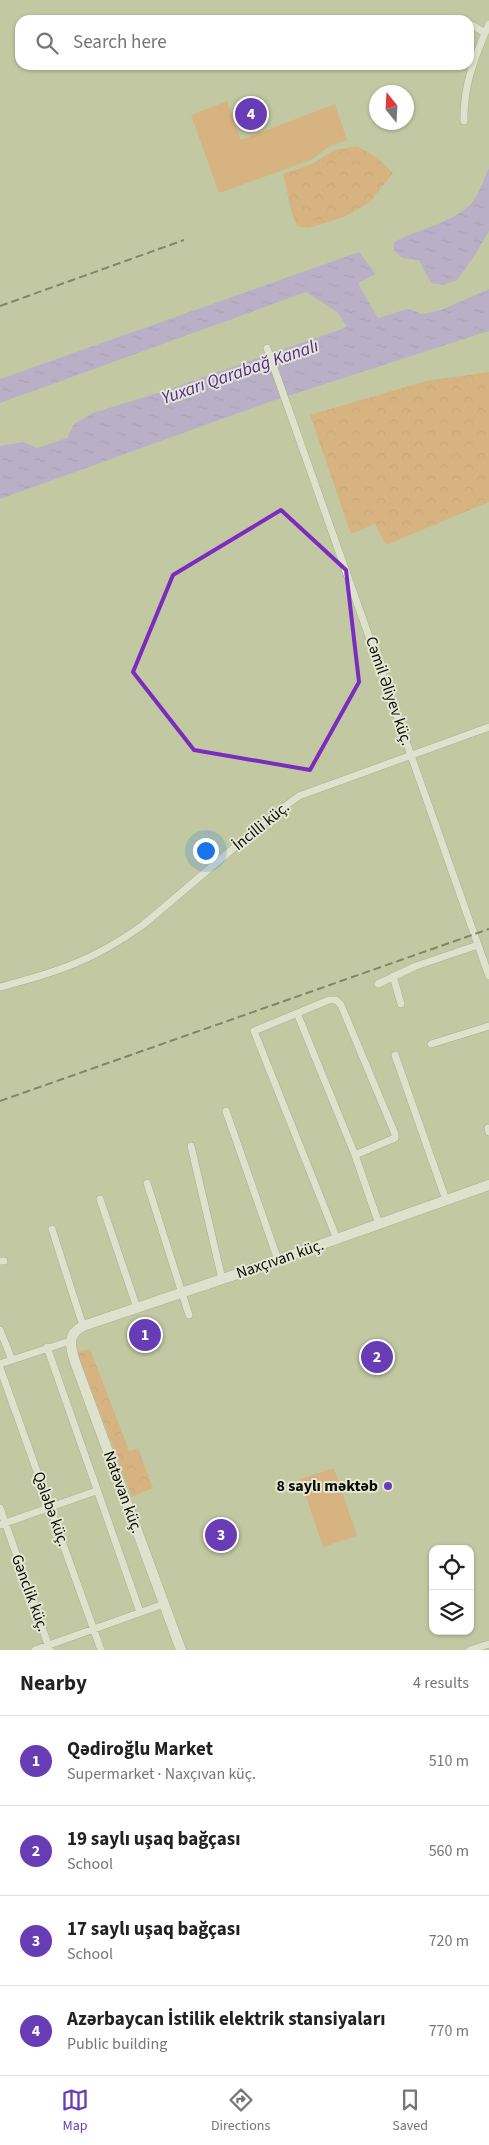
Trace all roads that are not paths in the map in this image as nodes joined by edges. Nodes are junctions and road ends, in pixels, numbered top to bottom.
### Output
1 (489, 24) edge
2 (474, 26) edge
3 (485, 34) junction
4 (474, 54) edge
5 (469, 70) edge
6 (464, 121) dead end
7 (267, 348) dead end
8 (489, 727) edge
9 (412, 755) junction
10 (478, 945) junction
11 (393, 976) junction
12 (489, 976) edge
13 (378, 984) dead end
14 (0, 987) edge
15 (401, 1004) dead end
16 (297, 1013) junction
17 (489, 1026) edge
18 (431, 1044) dead end
19 (395, 1055) dead end
20 (226, 1111) dead end
21 (191, 1146) dead end
22 (356, 1155) junction
23 (147, 1183) dead end
24 (489, 1185) edge
25 (100, 1199) dead end
26 (446, 1200) junction
27 (379, 1224) junction
28 (52, 1229) dead end
29 (337, 1239) junction
30 (278, 1260) junction
31 (222, 1280) junction
32 (182, 1293) junction
33 (137, 1308) junction
34 (189, 1315) dead end
35 (83, 1326) junction
36 (0, 1330) edge
37 (71, 1338) junction
38 (47, 1347) junction
39 (12, 1360) junction
40 (0, 1366) edge
41 (96, 1491) junction
42 (50, 1507) junction
43 (0, 1508) edge
44 (3, 1524) edge
45 (164, 1604) junction
46 (140, 1612) junction
47 (94, 1630) junction
48 (489, 1644) edge
49 (49, 1648) edge
50 (35, 1650) edge
51 (101, 1650) edge
52 (181, 1650) edge
53 (470, 1650) edge

1 - 3 street
2 - 3 street
3 - 4 street
5 - 6 street
7 - 9 street, Cəmil Əliyev küç.
8 - 9 street, İncilli küç.
9 - 10 street, Cəmil Əliyev küç.
9 - 14 street, İncilli küç.
10 - 11 street
10 - 12 street, Cəmil Əliyev küç.
11 - 13 street
11 - 15 street
16 - 22 street
16 - 22 street
16 - 29 street
17 - 18 street
19 - 26 street
20 - 30 street
21 - 31 street
22 - 27 street
23 - 32 street
24 - 26 street, Naxçıvan küç.
25 - 33 street
26 - 27 street, Naxçıvan küç.
27 - 29 street, Naxçıvan küç.
28 - 35 street
29 - 30 street, Naxçıvan küç.
30 - 31 street, Naxçıvan küç.
31 - 32 street, Naxçıvan küç.
32 - 33 street, Naxçıvan küç.
32 - 34 street
33 - 35 street, Naxçıvan küç.
35 - 37 street, Naxçıvan küç.
36 - 39 street
37 - 38 street, Naxçıvan küç.
37 - 45 street, Natəvan küç.
38 - 39 street, Naxçıvan küç.
38 - 41 street
39 - 40 street, Naxçıvan küç.
40 - 42 street, Qələbə küç.
41 - 42 street
41 - 46 street
42 - 44 street
42 - 47 street, Qələbə küç.
43 - 44 street, Gənclik küç.
44 - 49 street, Gənclik küç.
45 - 46 street
45 - 52 street, Natəvan küç.
46 - 47 street
47 - 49 street
47 - 51 street, Qələbə küç.
48 - 53 street
49 - 50 street

